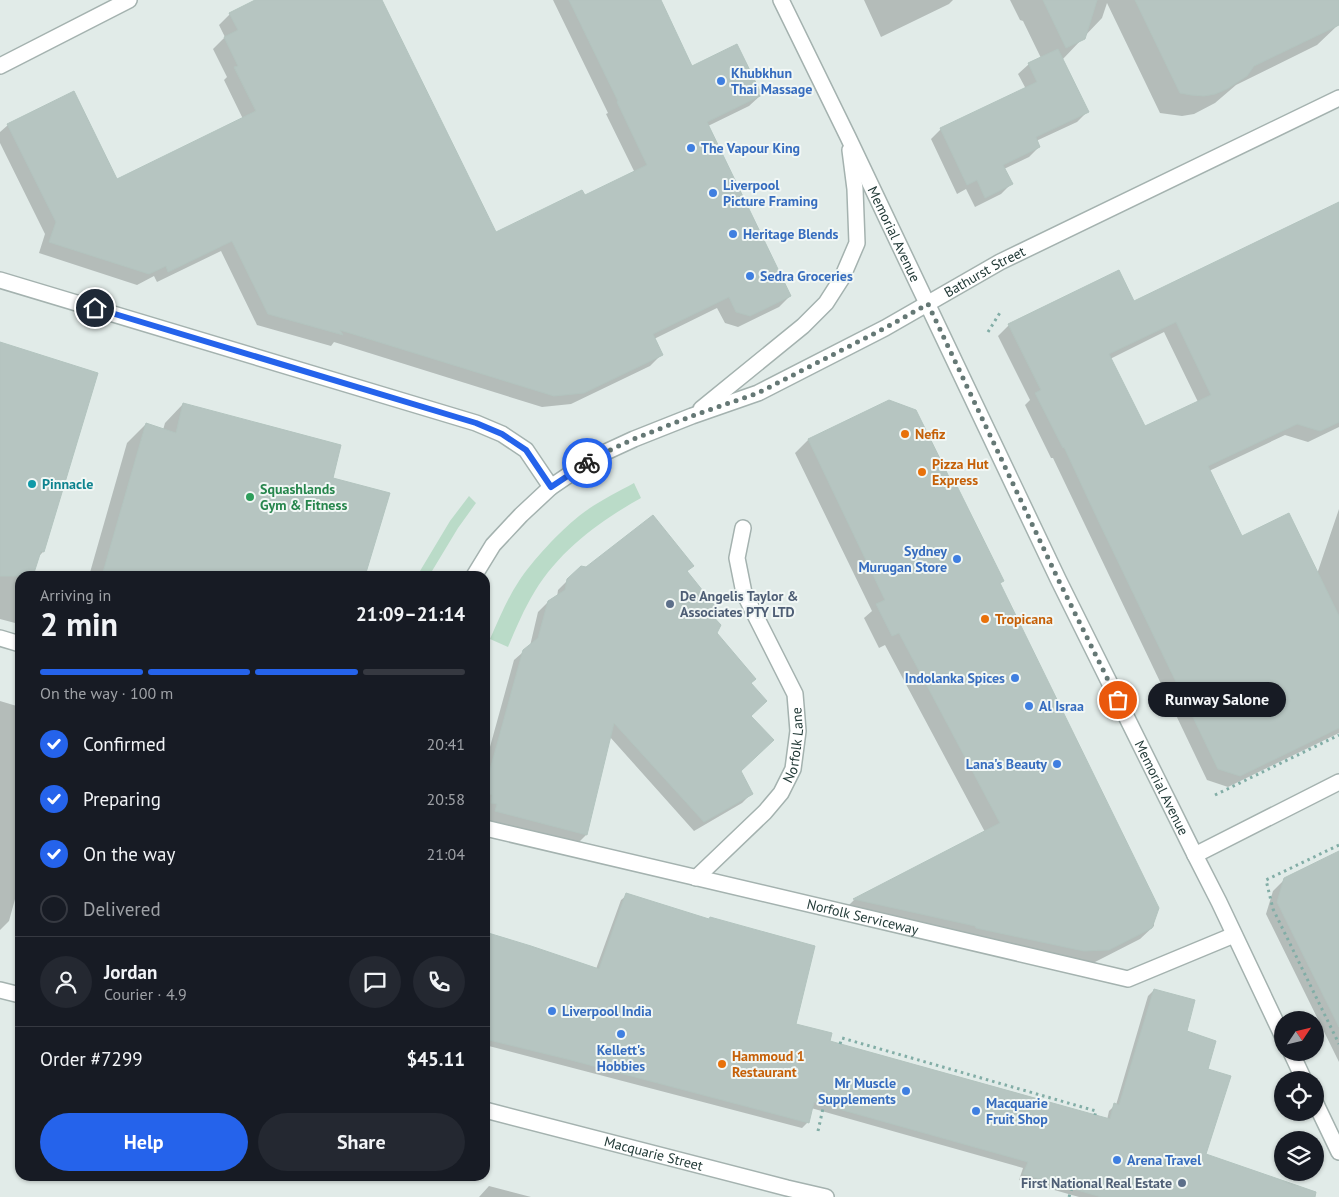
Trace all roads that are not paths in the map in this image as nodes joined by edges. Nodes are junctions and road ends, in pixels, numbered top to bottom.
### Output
1 (129, 0) edge
2 (781, 0) edge
3 (0, 66) edge
4 (1339, 98) edge
5 (848, 137) junction
6 (0, 280) edge
7 (928, 304) junction
8 (692, 416) junction
9 (551, 487) junction
10 (743, 528) dead end
11 (477, 571) edge
12 (0, 638) edge
13 (15, 642) edge
14 (1339, 782) edge
15 (490, 829) edge
16 (1194, 855) junction
17 (696, 878) junction
18 (1234, 935) junction
19 (0, 990) edge
20 (15, 994) edge
21 (1274, 1018) edge
22 (490, 1111) edge
23 (1324, 1121) edge
24 (1339, 1152) edge
25 (824, 1197) edge

1 - 3 street
2 - 5 street, Memorial Avenue
4 - 7 street, Bathurst Street
5 - 7 street, Memorial Avenue
5 - 8 street
6 - 9 street
7 - 8 street, Bathurst Street
7 - 16 street, Memorial Avenue
8 - 9 street, Bathurst Street
9 - 11 street, Bathurst Street
10 - 17 street, Norfolk Lane
12 - 13 street
14 - 16 street
15 - 17 street, Norfolk Serviceway
16 - 18 street, Memorial Avenue
17 - 18 street, Norfolk Serviceway
18 - 21 street, Memorial Avenue
19 - 20 street
22 - 25 street, Macquarie Street
23 - 24 street

